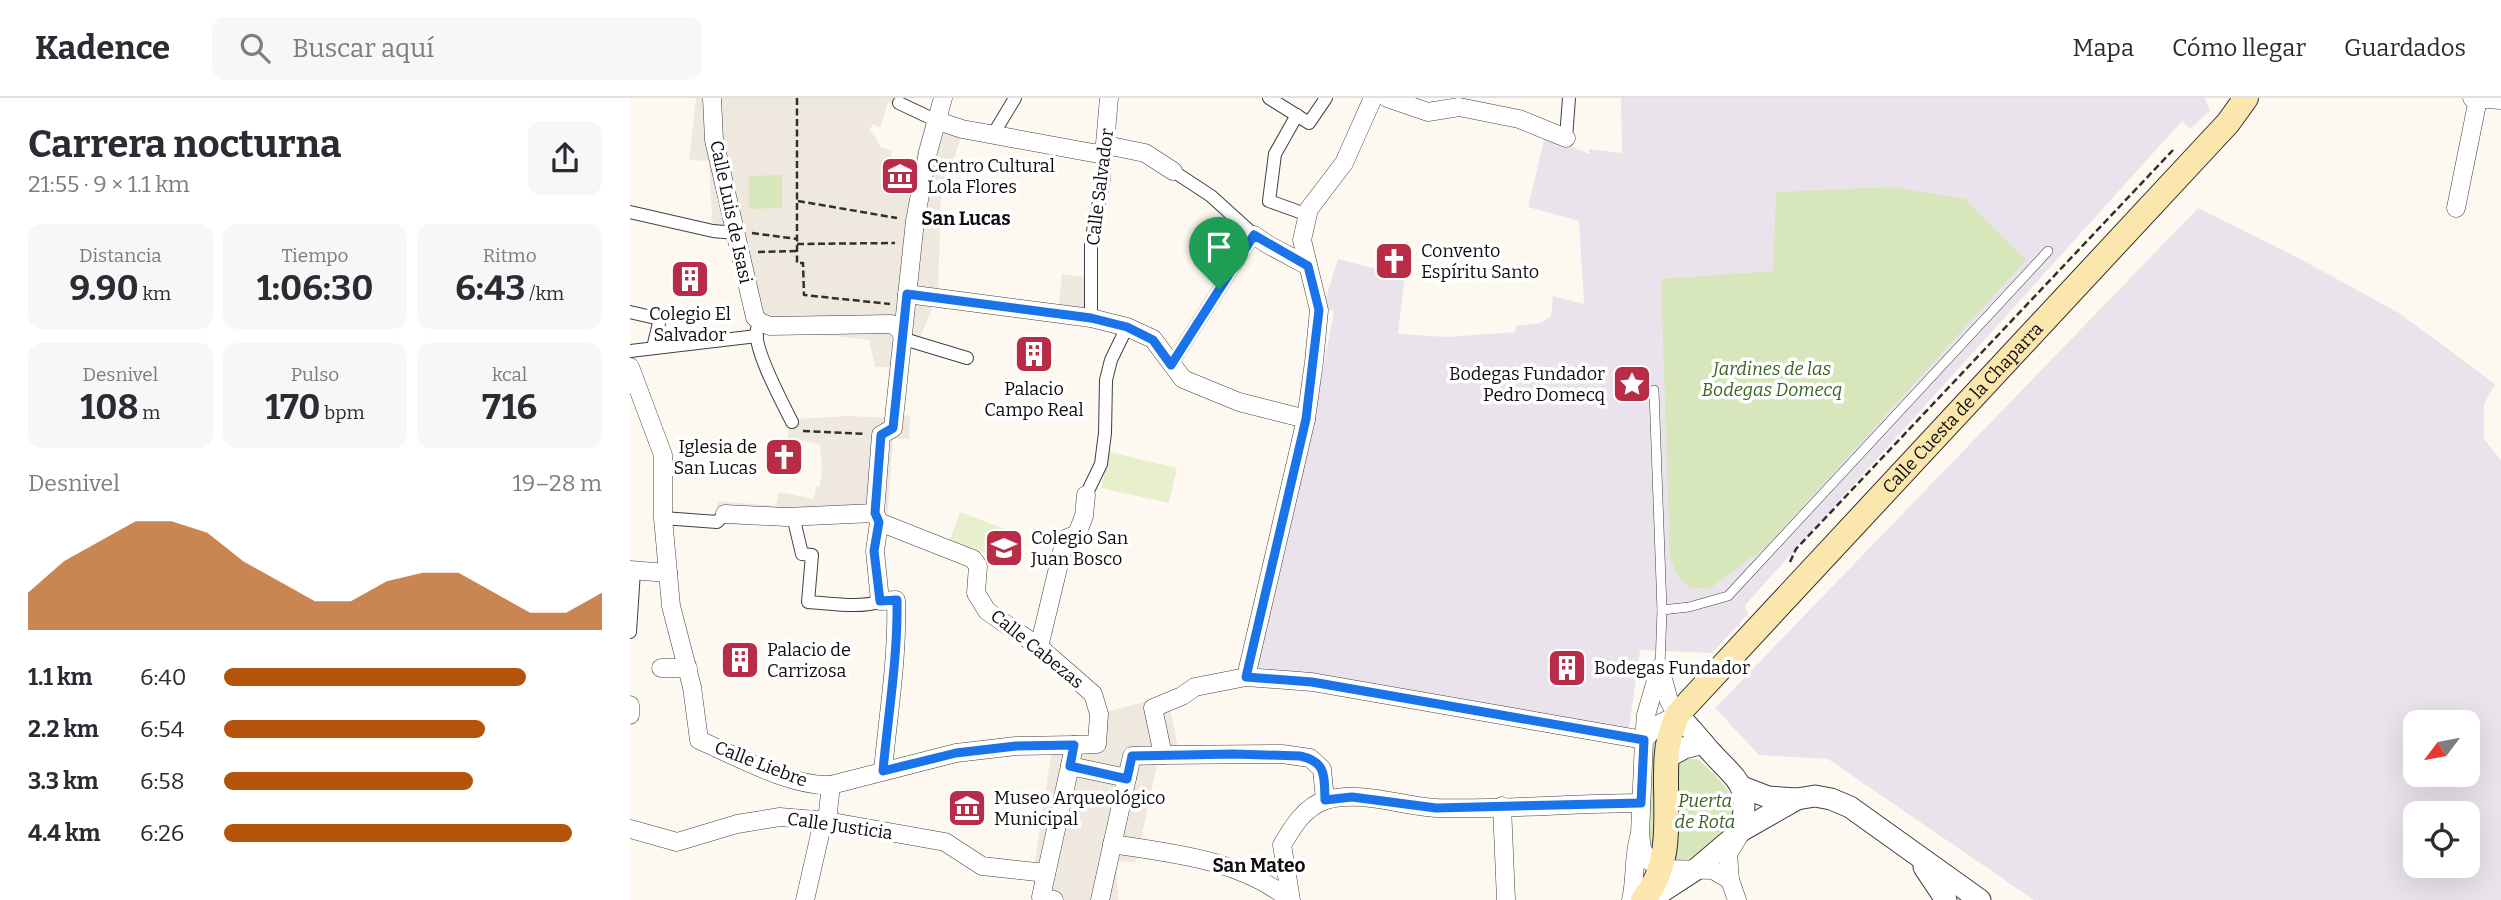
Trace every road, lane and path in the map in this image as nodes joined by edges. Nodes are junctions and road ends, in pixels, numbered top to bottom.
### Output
1 (712, 98) edge
2 (797, 98) edge
3 (943, 98) edge
4 (1015, 98) edge
5 (1109, 98) edge
6 (1269, 98) edge
7 (1326, 98) edge
8 (1373, 98) edge
9 (1387, 98) edge
10 (1569, 98) edge
11 (2246, 98) edge
12 (2472, 98) edge
13 (2478, 99) edge
14 (2501, 100) edge
15 (899, 103) dead end
16 (1297, 115) junction
17 (935, 120) junction
18 (994, 134) junction
19 (1566, 138) joint
20 (1105, 150) junction
21 (1173, 171) joint
22 (798, 201) junction
23 (2456, 208) dead end
24 (630, 212) edge
25 (1308, 215) junction
26 (907, 219) dead end
27 (735, 233) junction
28 (756, 234) dead end
29 (1254, 235) junction
30 (797, 239) junction
31 (904, 243) dead end
32 (797, 244) junction
33 (797, 251) junction
34 (2048, 251) dead end
35 (756, 252) dead end
36 (1308, 266) junction
37 (907, 294) junction
38 (891, 304) dead end
39 (630, 312) edge
40 (1091, 318) junction
41 (1127, 327) junction
42 (758, 329) junction
43 (904, 339) junction
44 (653, 348) junction
45 (630, 351) edge
46 (967, 358) dead end
47 (1171, 365) junction
48 (630, 367) edge
49 (1654, 390) dead end
50 (1306, 419) junction
51 (792, 422) joint
52 (881, 435) junction
53 (1086, 495) joint
54 (725, 513) joint
55 (793, 516) junction
56 (877, 517) junction
57 (663, 518) junction
58 (632, 570) edge
59 (668, 573) junction
60 (880, 601) junction
61 (1662, 610) junction
62 (630, 632) edge
63 (1040, 646) junction
64 (1660, 667) junction
65 (661, 668) dead end
66 (688, 668) junction
67 (1246, 677) junction
68 (630, 705) edge
69 (630, 715) edge
70 (1677, 715) junction
71 (1644, 740) junction
72 (1703, 743) junction
73 (1074, 745) junction
74 (1163, 755) junction
75 (1666, 758) junction
76 (1070, 766) junction
77 (883, 771) junction
78 (1127, 779) junction
79 (831, 785) junction
80 (1742, 787) junction
81 (1797, 799) junction
82 (1325, 800) junction
83 (1641, 803) junction
84 (1502, 806) junction
85 (825, 821) junction
86 (630, 829) edge
87 (1741, 831) junction
88 (1640, 834) junction
89 (1112, 844) junction
90 (1917, 856) junction
91 (1661, 869) junction
92 (1695, 870) junction
93 (1046, 873) junction
94 (1730, 880) junction
95 (1045, 899) edge
96 (805, 900) edge
97 (1100, 900) edge
98 (1290, 900) edge
99 (1506, 900) edge
100 (1631, 900) edge
101 (1643, 900) edge
102 (1649, 900) edge
103 (1737, 900) edge
104 (1946, 900) edge
105 (1980, 900) edge

1 - 27 street, Calle Luis de Isasi
2 - 22 path
3 - 17 street
4 - 18 street
5 - 20 street, Calle Salvador
6 - 16 street
7 - 16 street
8 - 25 street
9 - 19 street
10 - 19 street
11 - 70 main road, Calle Cuesta de la Chaparra
12 - 13 street
13 - 14 street
13 - 23 street
15 - 17 street
16 - 25 street
17 - 18 street
17 - 37 street
18 - 20 street
20 - 21 street
20 - 40 street, Calle Salvador
21 - 29 street
22 - 26 path
22 - 30 path
24 - 27 street
25 - 36 street
27 - 42 street, Calle Luis de Isasi
28 - 30 path
29 - 36 street
29 - 47 street
30 - 32 path
31 - 32 path
32 - 33 path
33 - 35 path
33 - 38 path
34 - 61 lane
36 - 50 street
37 - 40 street
37 - 43 street
39 - 44 street
40 - 41 street
41 - 47 street
41 - 53 street
42 - 43 street
42 - 44 street
42 - 51 street
43 - 46 street
43 - 52 street
44 - 45 street
47 - 50 street
48 - 57 street, Calle Liebre
49 - 61 lane
50 - 67 street
51 - 52 path
52 - 56 street
53 - 63 street
54 - 55 street
54 - 57 street
55 - 56 street
55 - 60 street
56 - 60 street
56 - 63 street, Calle Cabezas
57 - 59 street, Calle Liebre
58 - 59 street
58 - 62 street
59 - 66 street, Calle Liebre
60 - 77 street
61 - 64 lane
63 - 73 street, Calle Cabezas
64 - 70 street
64 - 71 street
65 - 66 street
66 - 79 street, Calle Liebre
67 - 71 street
67 - 74 street
68 - 69 street
70 - 71 street
70 - 72 street
70 - 75 main road
71 - 83 street
72 - 75 street
72 - 80 street
73 - 76 street
73 - 77 street, Calle Liebre
74 - 78 street
74 - 82 street
75 - 91 main road
76 - 78 street
76 - 93 street
77 - 79 street, Calle Liebre
78 - 89 street
79 - 85 street
80 - 81 street
80 - 87 street
81 - 87 street
81 - 90 street
82 - 84 street
82 - 98 street
83 - 84 street
83 - 88 street
84 - 99 street
85 - 86 street, Calle Justicia
85 - 93 street, Calle Justicia
85 - 96 street
87 - 92 street
87 - 94 street
88 - 91 street
88 - 100 street
89 - 97 street
89 - 98 street
90 - 104 street
90 - 105 street
91 - 92 street
91 - 101 main road
92 - 94 street
92 - 102 street
93 - 95 street
94 - 103 street

